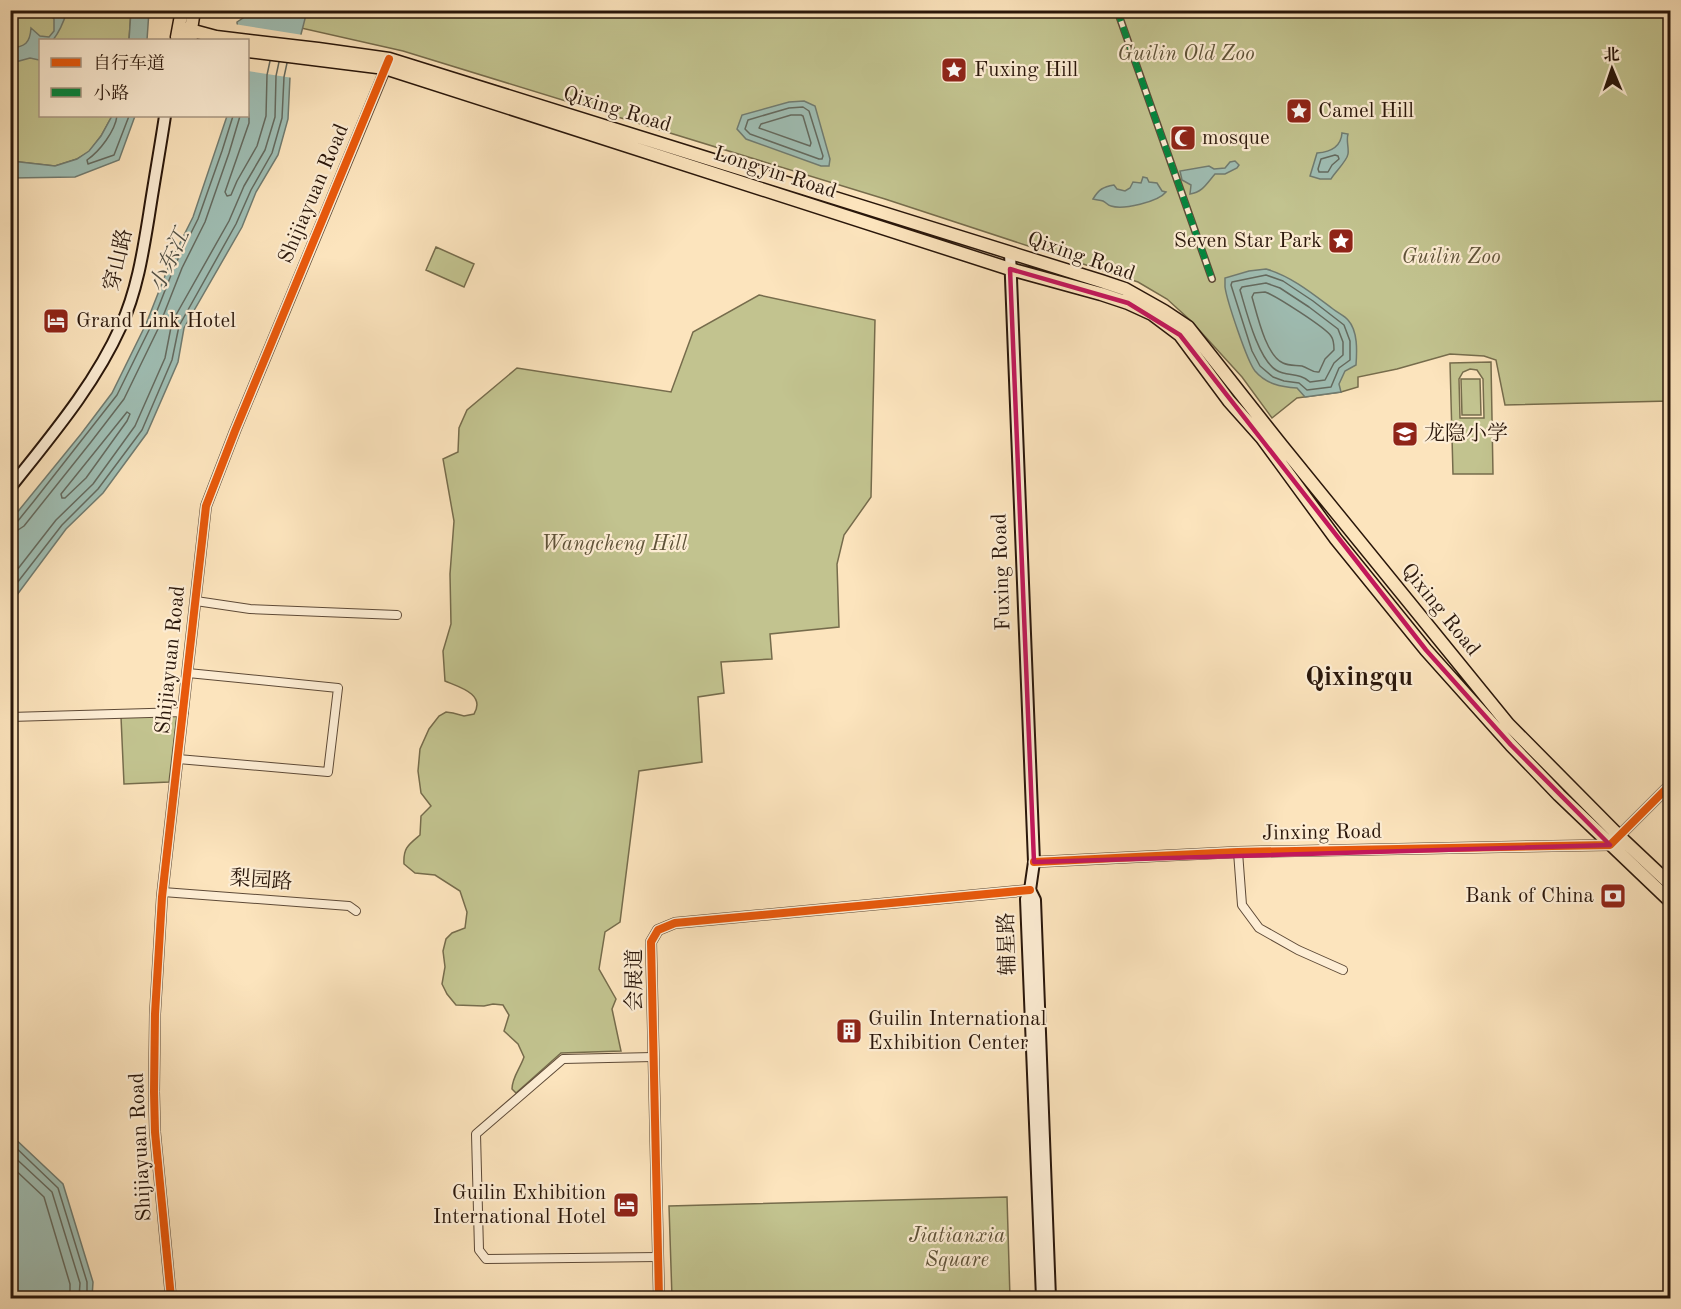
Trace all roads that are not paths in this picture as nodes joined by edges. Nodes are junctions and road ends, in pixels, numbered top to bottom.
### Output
1 (182, 10) edge
2 (194, 10) edge
3 (1117, 10) edge
4 (184, 36) edge
5 (228, 39) edge
6 (249, 42) edge
7 (249, 51) edge
8 (318, 54) junction
9 (387, 64) junction
10 (165, 117) edge
11 (1010, 253) junction
12 (1010, 268) junction
13 (1212, 279) dead end
14 (1152, 314) joint
15 (10, 488) edge
16 (196, 601) junction
17 (397, 615) dead end
18 (188, 673) junction
19 (184, 712) junction
20 (10, 717) edge
21 (178, 759) junction
22 (1671, 786) edge
23 (1615, 841) junction
24 (1238, 852) junction
25 (1034, 862) junction
26 (1671, 884) edge
27 (1030, 890) junction
28 (163, 892) junction
29 (1671, 901) edge
30 (356, 911) dead end
31 (1343, 970) dead end
32 (653, 1057) junction
33 (658, 1257) junction
34 (171, 1299) edge
35 (658, 1299) edge
36 (1042, 1299) edge
37 (1050, 1299) edge

1 - 4 main road
2 - 4 main road
3 - 13 street
4 - 5 main road
6 - 8 main road
7 - 8 main road
8 - 9 main road
9 - 11 main road, Qixing Road
9 - 12 main road, Longyin Road
9 - 16 street, Shijiayuan Road
10 - 15 main road, 穿山路
11 - 12 main road, Fuxing Road
11 - 23 main road, Qixing Road
12 - 14 main road, Longyin Road
12 - 25 main road, Fuxing Road
14 - 23 main road, Qixing Road
16 - 17 street
16 - 18 street, Shijiayuan Road
18 - 19 street, Shijiayuan Road
18 - 21 street
19 - 20 street
19 - 21 street, Shijiayuan Road
21 - 28 street, Shijiayuan Road
22 - 23 street
23 - 24 street, Jinxing Road
23 - 26 main road, Qixing Road
23 - 29 main road, Qixing Road
24 - 25 street, Jinxing Road
24 - 31 street
25 - 27 main road, Fuxing Road
27 - 32 street, 会展道
27 - 36 main road, 辅星路
27 - 37 main road, 辅星路
28 - 30 street, 梨园路
28 - 34 street, Shijiayuan Road
32 - 33 street, 会展道
32 - 33 street
33 - 35 street, 会展道

